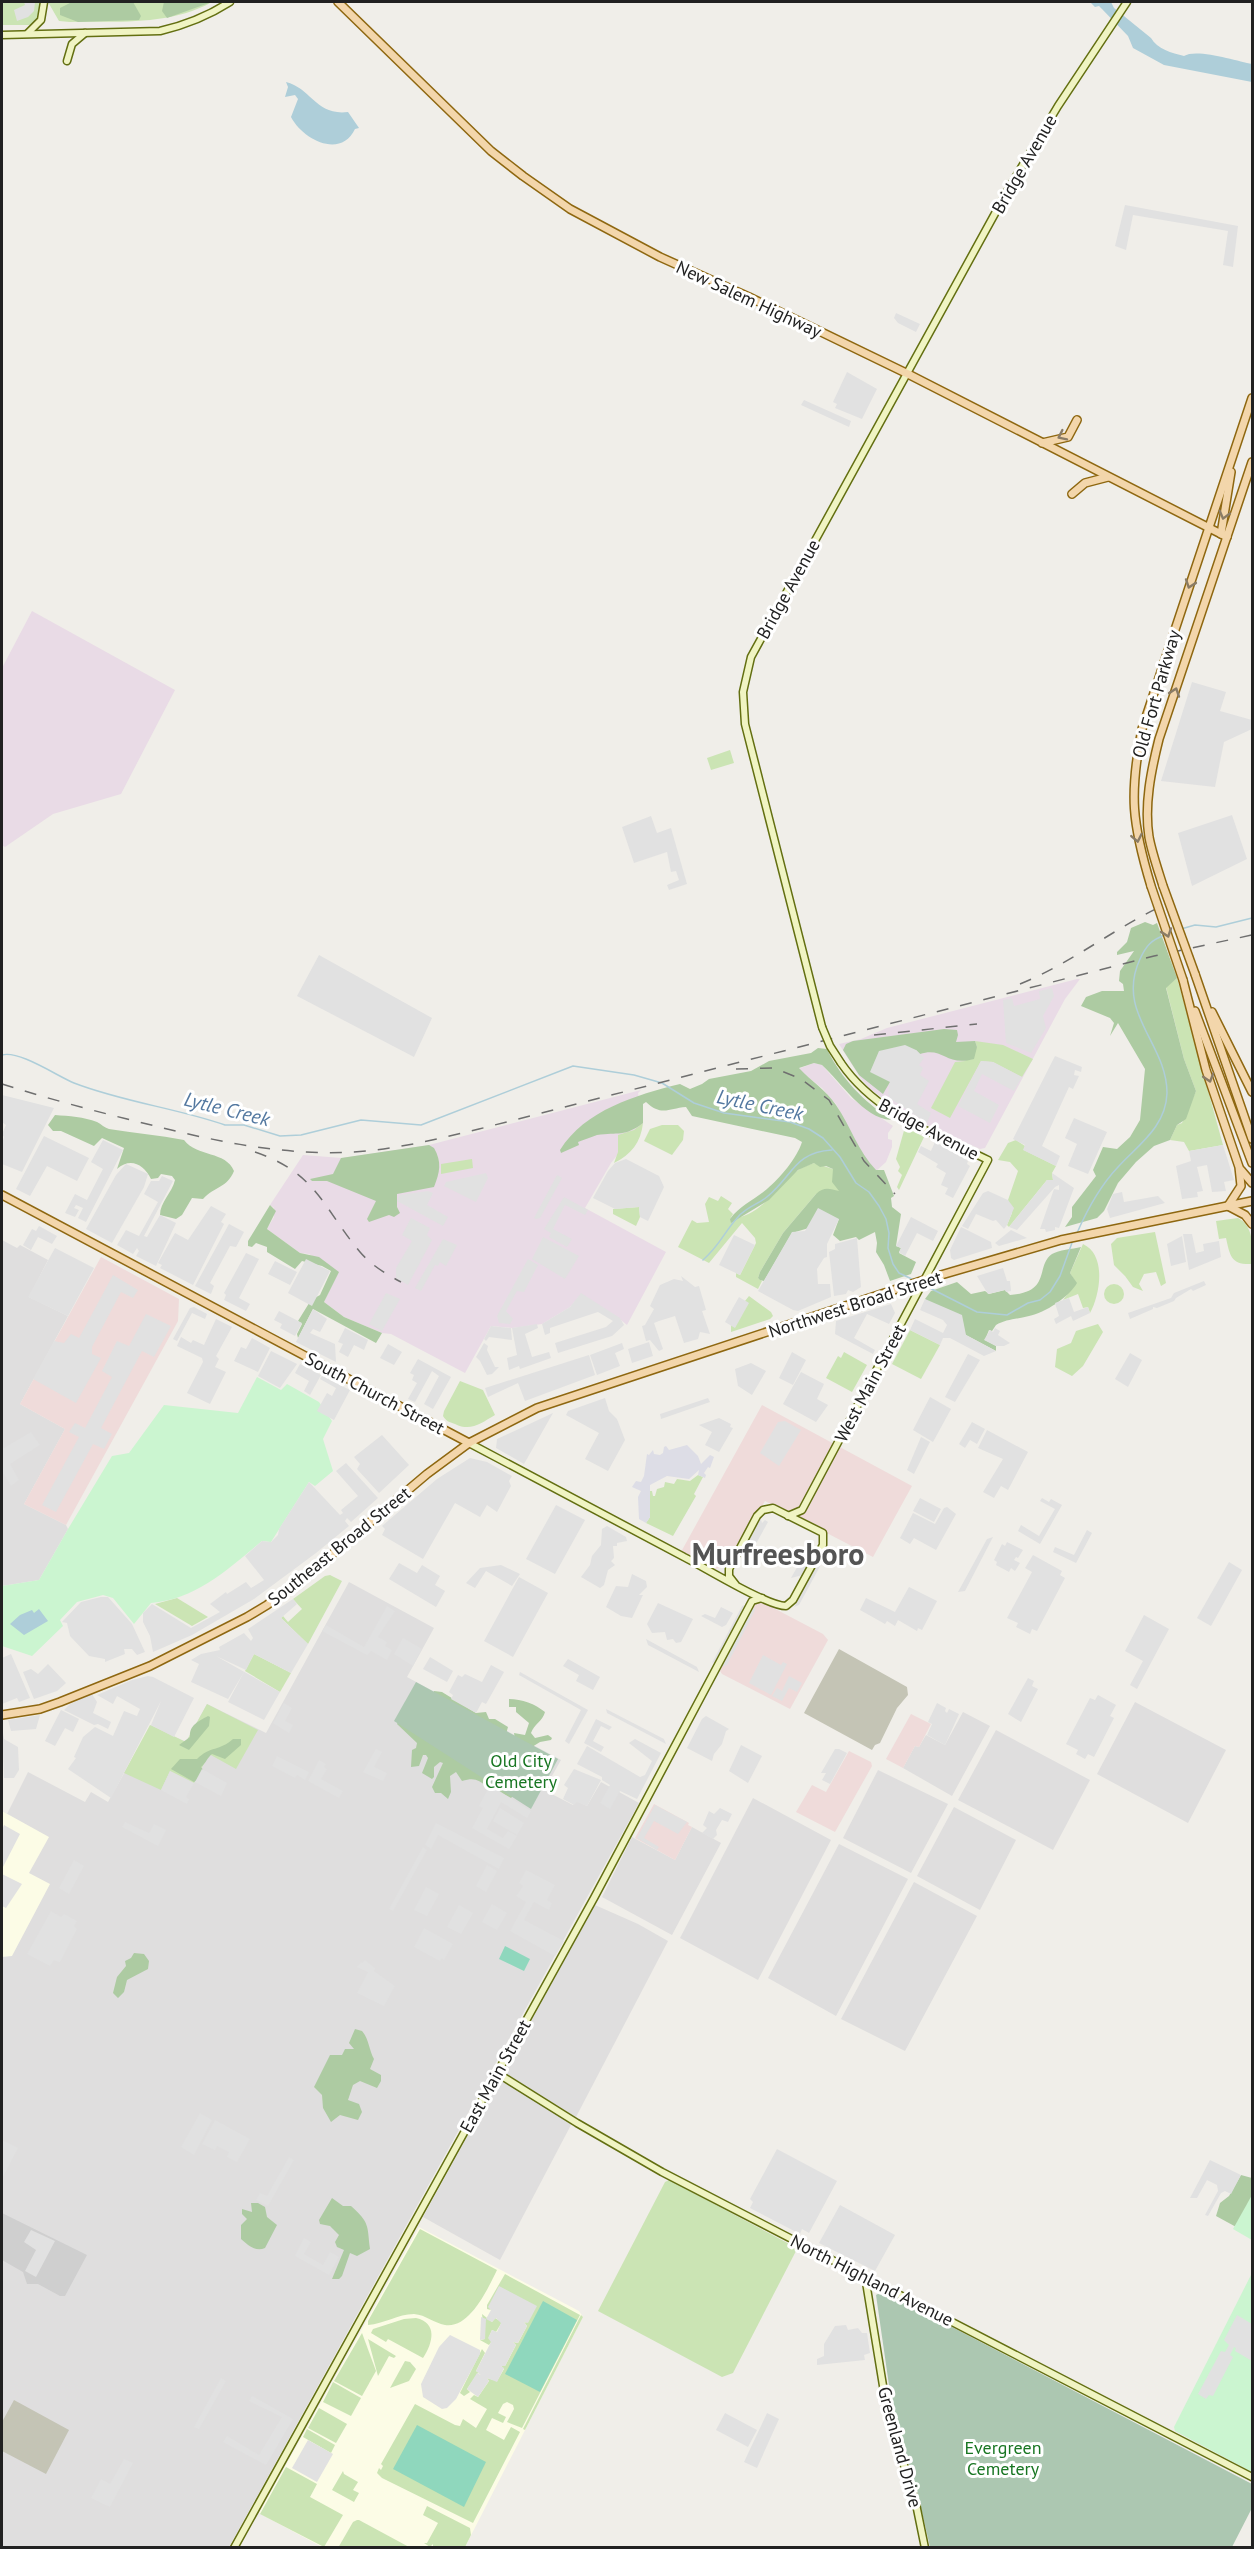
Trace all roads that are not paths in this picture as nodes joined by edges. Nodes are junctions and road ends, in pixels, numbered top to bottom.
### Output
1 (44, 2) edge
2 (230, 2) edge
3 (338, 2) edge
4 (1127, 2) edge
5 (85, 33) junction
6 (27, 34) junction
7 (2, 35) edge
8 (67, 61) dead end
9 (908, 374) junction
10 (1252, 398) edge
11 (1077, 420) dead end
12 (1041, 443) junction
13 (1233, 454) junction
14 (1252, 462) edge
15 (1108, 477) junction
16 (1072, 494) dead end
17 (1208, 528) junction
18 (1224, 536) junction
19 (1195, 974) junction
20 (1183, 980) junction
21 (1252, 1092) edge
22 (1252, 1139) edge
23 (988, 1160) joint
24 (1252, 1163) edge
25 (1239, 1167) junction
26 (1252, 1183) edge
27 (2, 1195) edge
28 (1252, 1202) edge
29 (1228, 1206) junction
30 (1252, 1224) edge
31 (924, 1280) junction
32 (469, 1443) junction
33 (802, 1510) junction
34 (788, 1516) junction
35 (805, 1525) junction
36 (736, 1585) junction
37 (748, 1591) junction
38 (762, 1598) junction
39 (752, 1601) junction
40 (2, 1715) edge
41 (497, 2073) junction
42 (865, 2276) junction
43 (1252, 2477) edge
44 (234, 2547) edge
45 (925, 2547) edge

1 - 6 street
2 - 5 street
3 - 9 main road, New Salem Highway
4 - 9 street, Bridge Avenue
5 - 6 street
5 - 8 street
6 - 7 street
9 - 12 main road, New Salem Highway
9 - 23 street, Bridge Avenue, bridge
10 - 13 main road, Old Fort Parkway
11 -> 12 main road
12 - 15 main road, New Salem Highway
13 - 17 main road, Old Fort Parkway
13 -> 18 main road
14 - 18 main road, Old Fort Parkway
15 - 16 main road
15 - 17 main road, New Salem Highway
17 - 18 main road, New Salem Highway
17 -> 20 main road, Old Fort Parkway, bridge
19 -> 18 main road, Old Fort Parkway, bridge
19 - 21 main road
19 - 22 main road, Old Fort Parkway
20 - 24 main road, Old Fort Parkway
20 -> 25 main road
23 - 31 street, West Main Street
25 - 26 main road
25 - 29 main road
27 - 32 main road, South Church Street
28 - 29 main road, Northwest Broad Street
29 - 30 main road
29 - 31 main road, Northwest Broad Street
31 - 32 main road, Northwest Broad Street
31 - 33 street, West Main Street
32 - 36 street, South Church Street
32 - 40 main road, Southeast Broad Street
33 - 34 street
33 - 35 street
34 - 35 street
34 - 36 street
35 - 38 street
36 - 37 street, South Church Street
37 - 38 street
37 - 39 street
38 - 39 street
39 - 41 street, East Main Street
41 - 42 street, North Highland Avenue
41 - 44 street, East Main Street
42 - 43 street, North Highland Avenue
42 - 45 street, Greenland Drive

